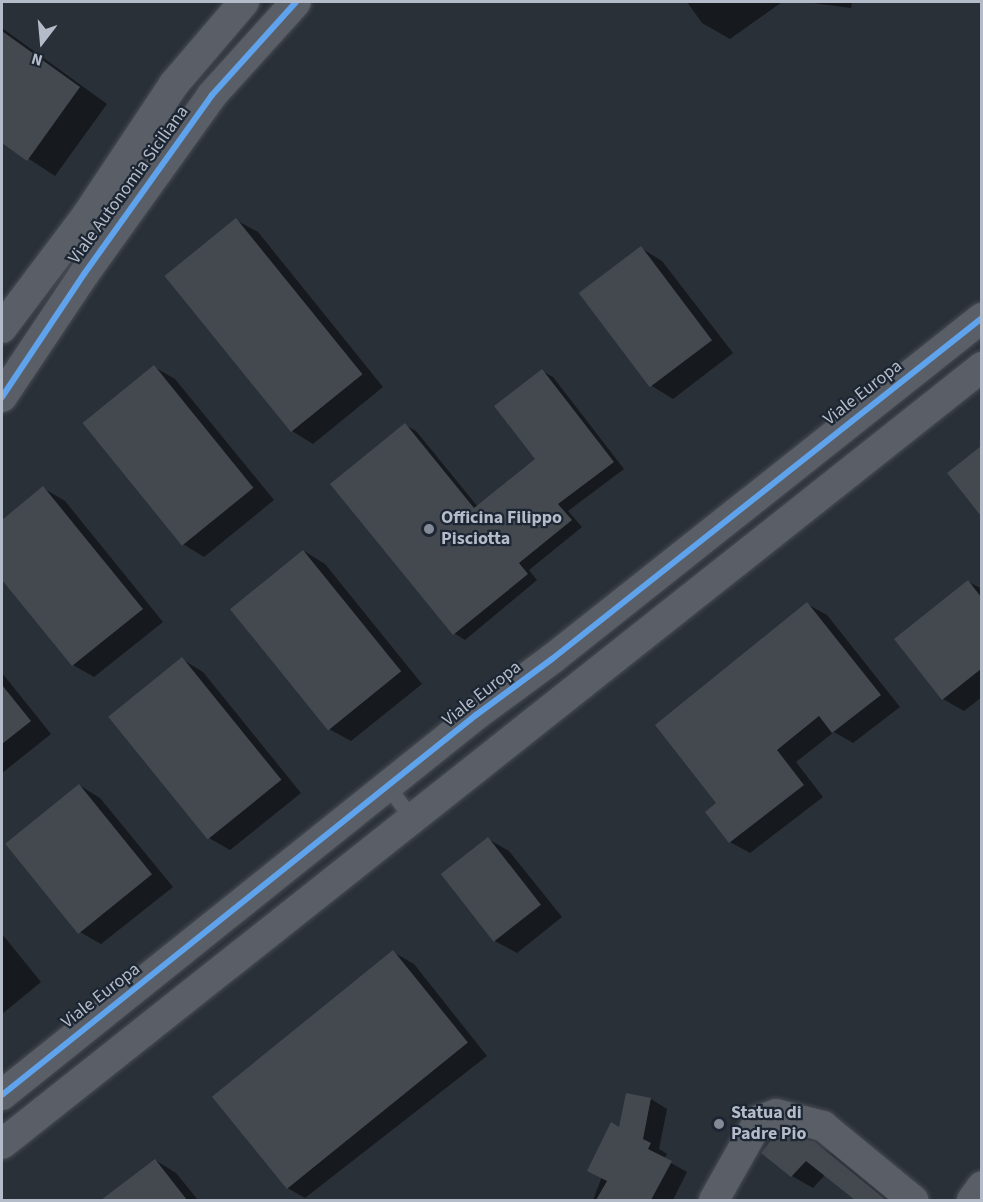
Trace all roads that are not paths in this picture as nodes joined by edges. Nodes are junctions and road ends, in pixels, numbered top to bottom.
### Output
1 (244, 2) edge
2 (296, 2) edge
3 (978, 327) edge
4 (2, 328) edge
5 (981, 367) edge
6 (2, 397) edge
7 (389, 788) junction
8 (412, 819) junction
9 (2, 1095) edge
10 (2, 1144) edge
11 (981, 1186) edge
12 (714, 1200) edge
13 (913, 1200) edge
14 (972, 1200) edge

1 - 4 street, Viale Autonomia Siciliana
2 - 6 street, Viale Autonomia Siciliana
3 - 7 street, Viale Europa
5 - 8 street
7 - 8 lane
7 - 9 street, Viale Europa
8 - 10 street
11 - 14 street
12 - 13 street

